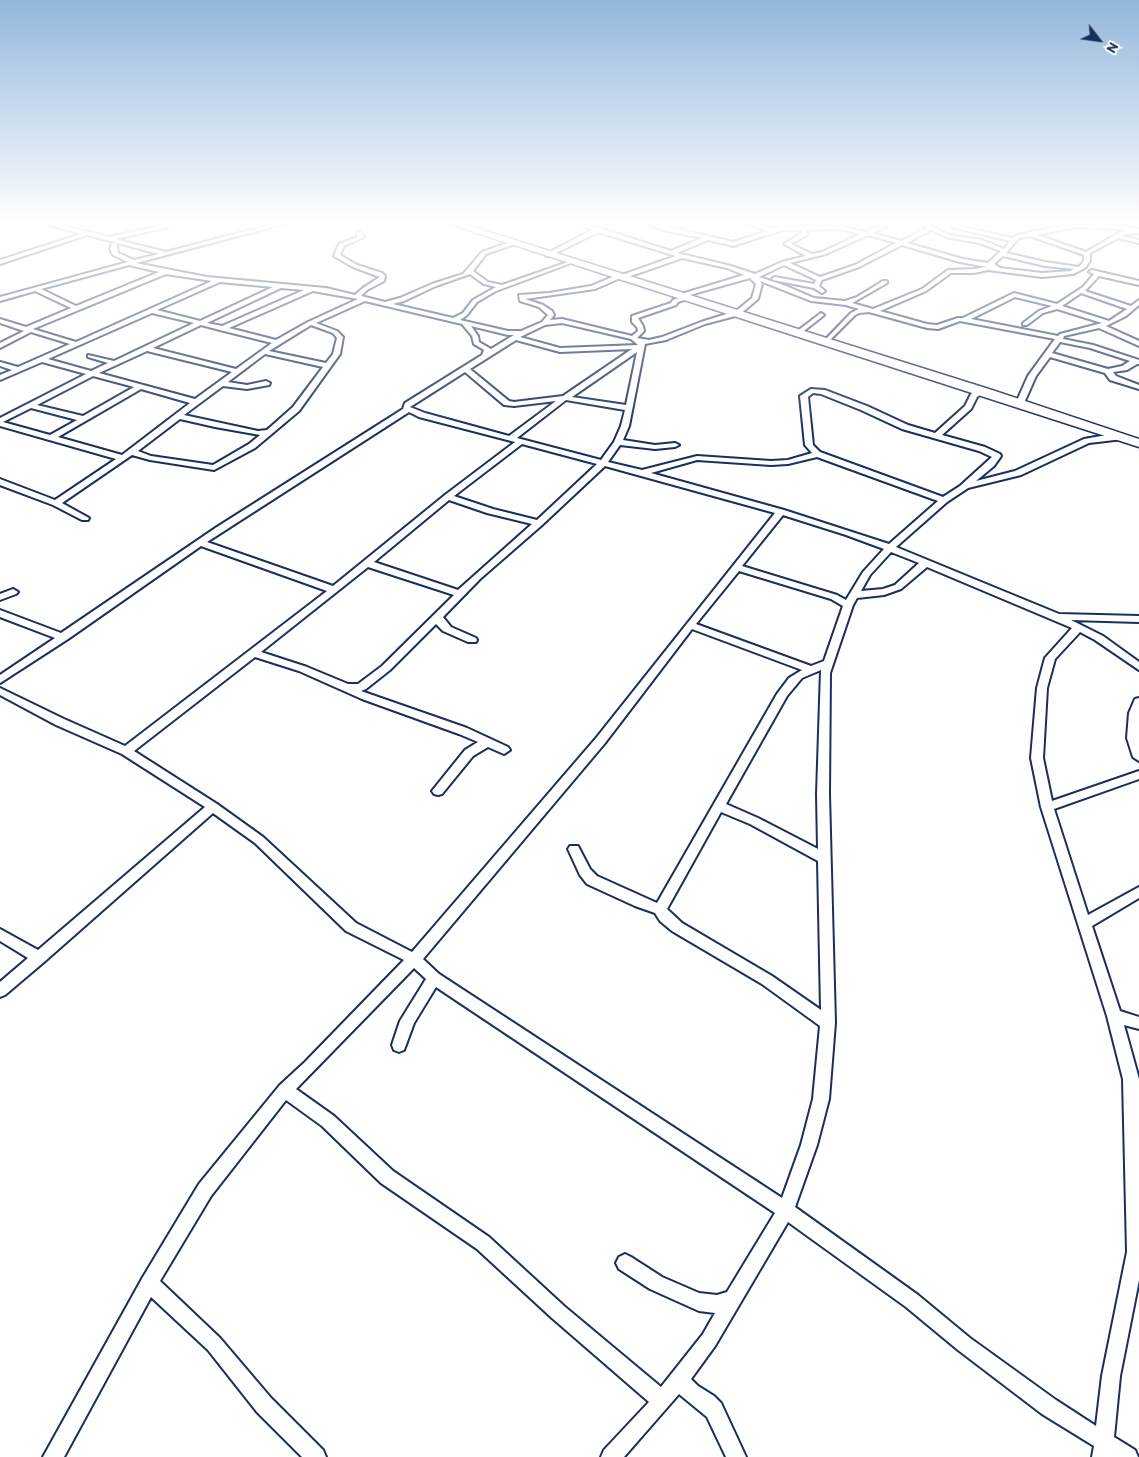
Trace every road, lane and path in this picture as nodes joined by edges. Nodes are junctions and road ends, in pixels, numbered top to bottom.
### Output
1 (25, 292) edge
2 (41, 292) edge
3 (117, 292) edge
4 (193, 292) edge
5 (267, 292) edge
6 (303, 292) edge
7 (332, 292) edge
8 (364, 292) edge
9 (421, 292) edge
10 (491, 292) edge
11 (517, 292) edge
12 (568, 292) edge
13 (667, 292) edge
14 (701, 292) edge
15 (757, 292) edge
16 (793, 292) edge
17 (869, 292) edge
18 (919, 292) edge
19 (1078, 292) edge
20 (1083, 292) edge
21 (522, 296) junction
22 (683, 297) junction
23 (361, 298) junction
24 (0, 299) edge
25 (1139, 302) edge
26 (846, 303) junction
27 (384, 304) junction
28 (1057, 306) junction
29 (1132, 308) junction
30 (77, 309) junction
31 (152, 311) junction
32 (870, 311) junction
33 (736, 313) junction
34 (821, 315) dead end
35 (454, 320) junction
36 (964, 320) junction
37 (0, 321) edge
38 (464, 322) junction
39 (200, 323) junction
40 (310, 323) junction
41 (544, 323) junction
42 (1110, 323) junction
43 (1025, 324) dead end
44 (1100, 326) junction
45 (222, 329) junction
46 (28, 330) junction
47 (798, 333) junction
48 (519, 336) junction
49 (1058, 339) junction
50 (277, 342) junction
51 (638, 342) junction
52 (826, 342) junction
53 (76, 344) junction
54 (1139, 344) edge
55 (0, 346) edge
56 (145, 348) junction
57 (265, 352) junction
58 (1048, 354) junction
59 (90, 356) dead end
60 (485, 356) junction
61 (43, 360) junction
62 (1137, 362) edge
63 (114, 363) junction
64 (0, 364) edge
65 (328, 366) junction
66 (466, 369) junction
67 (20, 370) junction
68 (237, 371) junction
69 (1108, 372) junction
70 (91, 374) junction
71 (0, 378) edge
72 (221, 383) junction
73 (266, 384) dead end
74 (140, 387) junction
75 (1139, 387) edge
76 (981, 391) junction
77 (565, 398) junction
78 (196, 402) junction
79 (1020, 403) junction
80 (32, 406) junction
81 (629, 408) junction
82 (407, 410) junction
83 (178, 416) junction
84 (84, 419) junction
85 (0, 422) edge
86 (268, 432) junction
87 (937, 435) junction
88 (1123, 437) junction
89 (51, 438) junction
90 (516, 439) junction
91 (618, 442) junction
92 (1139, 443) edge
93 (674, 445) dead end
94 (131, 452) junction
95 (817, 454) junction
96 (123, 458) junction
97 (603, 463) junction
98 (642, 473) junction
99 (0, 482) edge
100 (11, 487) junction
101 (963, 488) junction
102 (0, 492) edge
103 (448, 497) junction
104 (944, 500) junction
105 (56, 503) junction
106 (781, 512) junction
107 (85, 518) dead end
108 (539, 523) junction
109 (200, 543) junction
110 (890, 548) junction
111 (366, 563) junction
112 (925, 563) junction
113 (736, 567) junction
114 (334, 590) junction
115 (13, 592) dead end
116 (461, 594) junction
117 (0, 597) edge
118 (851, 600) junction
119 (0, 613) edge
120 (438, 617) junction
121 (1057, 617) junction
122 (1139, 619) edge
123 (690, 625) junction
124 (1078, 628) junction
125 (64, 637) junction
126 (472, 640) dead end
127 (254, 653) junction
128 (829, 663) junction
129 (1139, 667) edge
130 (810, 670) junction
131 (0, 680) edge
132 (345, 687) junction
133 (0, 691) edge
134 (1139, 702) edge
135 (490, 743) junction
136 (504, 750) dead end
137 (126, 751) junction
138 (1139, 757) edge
139 (1139, 775) edge
140 (438, 791) dead end
141 (719, 806) junction
142 (213, 807) junction
143 (1047, 807) junction
144 (574, 849) dead end
145 (824, 858) junction
146 (1139, 892) edge
147 (660, 909) junction
148 (1085, 923) junction
149 (0, 934) edge
150 (39, 958) junction
151 (414, 959) junction
152 (434, 978) junction
153 (0, 991) edge
154 (1114, 1016) junction
155 (828, 1023) junction
156 (1139, 1023) edge
157 (399, 1044) dead end
158 (285, 1090) junction
159 (1137, 1144) edge
160 (786, 1210) junction
161 (1137, 1253) edge
162 (625, 1263) dead end
163 (149, 1283) junction
164 (732, 1300) junction
165 (679, 1380) junction
166 (662, 1401) junction
167 (1102, 1450) edge
168 (53, 1457) edge
169 (316, 1457) edge
170 (611, 1457) edge
171 (736, 1457) edge
172 (1128, 1457) edge

1 - 24 street
2 - 30 street
3 - 30 street
4 - 31 street
5 - 39 street
6 - 45 street
7 - 23 street
8 - 23 street
9 - 27 street
10 - 35 street
11 - 21 street
12 - 21 street
13 - 22 main road
14 - 22 street
15 - 33 street
16 - 26 street
17 - 26 street
18 - 32 street
19 - 28 street
20 - 29 street
21 - 41 street
22 - 33 main road
22 - 51 street
23 - 27 street
23 - 40 street
25 - 29 street
26 - 32 street
27 - 35 street
28 - 36 street
28 - 42 street
28 - 43 street
29 - 42 street
30 - 46 street
31 - 39 street
31 - 53 street
32 - 36 street
32 - 52 street
33 - 47 main road
33 - 51 street
34 - 47 street
35 - 38 street
36 - 49 street
37 - 46 street
38 - 48 street
38 - 60 street
39 - 45 street
39 - 56 street
40 - 50 street
40 - 65 street
41 - 48 street
41 - 51 street
42 - 44 street
44 - 49 street
44 - 54 street
45 - 50 street
46 - 53 street
46 - 55 street
47 - 52 main road
48 - 51 street
48 - 60 street
49 - 58 street
49 - 62 street
50 - 57 street
51 - 77 street
51 - 81 street
52 - 76 main road
53 - 61 street
56 - 63 street
56 - 68 street
57 - 65 street
57 - 68 street
58 - 69 street
58 - 79 street
59 - 63 street
60 - 66 street
61 - 67 street
61 - 70 street
62 - 69 street
63 - 70 street
64 - 67 street
65 - 86 street
66 - 77 street
66 - 82 street
67 - 71 street
68 - 72 street
69 - 75 street
70 - 74 street
70 - 80 street
72 - 73 street
72 - 78 street
74 - 78 street
74 - 84 street
76 - 79 main road
76 - 87 street
77 - 81 street
77 - 90 street
78 - 83 street
79 - 88 main road
80 - 84 street
80 - 85 street
81 - 91 street
82 - 90 street
82 - 109 street
83 - 86 street
83 - 94 street
84 - 89 street
85 - 89 street
86 - 94 street
87 - 95 street
87 - 101 street
88 - 92 main road
88 - 101 street
89 - 96 street
90 - 97 street
90 - 103 street
91 - 93 street
91 - 97 street
94 - 96 street
95 - 98 street
95 - 104 street
96 - 105 street
97 - 98 street
97 - 108 street
98 - 106 street
99 - 100 street
100 - 102 street
100 - 105 street
101 - 104 street
103 - 108 street
103 - 111 street
104 - 110 street
105 - 107 street
106 - 110 street
106 - 113 street
108 - 116 street
109 - 114 street
109 - 125 street
110 - 112 street
110 - 118 street
111 - 114 street
111 - 116 street
112 - 118 street
112 - 121 street
113 - 118 street
113 - 123 street
114 - 127 street
115 - 117 street
116 - 120 street
118 - 128 street
119 - 125 street
120 - 126 street
120 - 132 street
121 - 122 street
121 - 124 street
123 - 130 street
123 - 151 street
124 - 129 street
124 - 143 street
125 - 131 street
127 - 132 street
127 - 137 street
128 - 130 street
128 - 145 street
130 - 141 street
132 - 135 street
133 - 137 street
134 - 138 street
135 - 136 street
135 - 140 street
137 - 142 street
139 - 143 street
141 - 145 street
141 - 147 street
142 - 150 street
142 - 151 street
143 - 148 street
144 - 147 street
145 - 155 street
146 - 148 street
147 - 155 street
148 - 154 street
149 - 150 street
150 - 153 street
151 - 152 street
151 - 158 street
152 - 157 street
152 - 160 street
154 - 156 street
154 - 159 street
155 - 160 street
158 - 163 street
158 - 166 street
159 - 161 street
160 - 164 street
160 - 167 street
161 - 167 street
162 - 164 street
163 - 168 street
163 - 169 street
164 - 165 street
165 - 166 street
165 - 171 street
166 - 170 street
167 - 172 street

